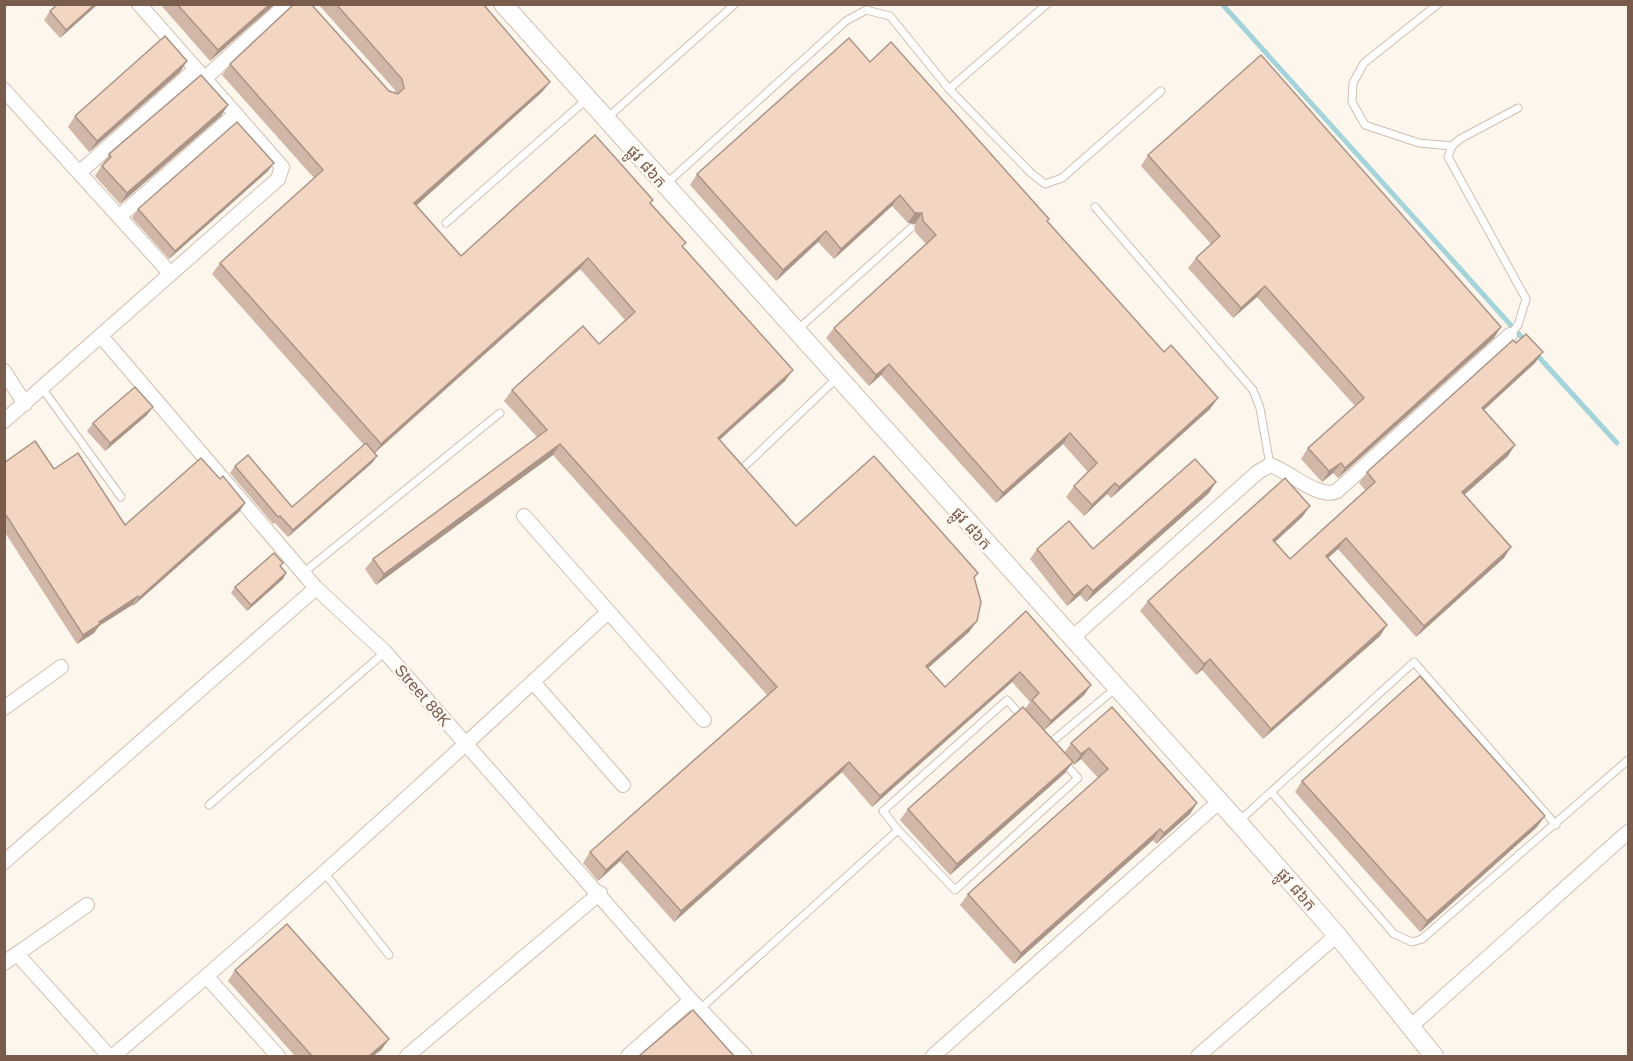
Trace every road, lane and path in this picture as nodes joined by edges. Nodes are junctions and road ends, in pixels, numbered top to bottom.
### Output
1 (139, 4) edge
2 (287, 4) edge
3 (502, 4) edge
4 (735, 4) edge
5 (1047, 4) edge
6 (1437, 4) edge
7 (200, 74) junction
8 (950, 88) junction
9 (4, 90) edge
10 (1161, 91) dead end
11 (587, 99) junction
12 (1518, 108) dead end
13 (236, 114) junction
14 (605, 119) junction
15 (1452, 146) junction
16 (80, 172) junction
17 (664, 186) junction
18 (1095, 207) dead end
19 (120, 216) junction
20 (446, 223) dead end
21 (911, 228) edge
22 (170, 273) junction
23 (1514, 330) joint
24 (795, 332) junction
25 (101, 336) junction
26 (4, 371) edge
27 (837, 378) junction
28 (42, 388) junction
29 (25, 404) junction
30 (500, 413) dead end
31 (4, 421) edge
32 (746, 465) dead end
33 (1270, 465) junction
34 (121, 497) dead end
35 (524, 516) dead end
36 (303, 573) junction
37 (316, 588) junction
38 (608, 612) junction
39 (1072, 638) junction
40 (385, 652) junction
41 (61, 667) dead end
42 (533, 682) junction
43 (1117, 687) junction
44 (4, 708) edge
45 (704, 720) dead end
46 (466, 743) junction
47 (1048, 745) junction
48 (1629, 760) edge
49 (623, 784) dead end
50 (1272, 793) junction
51 (1220, 801) junction
52 (209, 806) dead end
53 (1238, 822) junction
54 (1556, 825) junction
55 (898, 830) junction
56 (1629, 832) edge
57 (4, 862) edge
58 (323, 871) junction
59 (600, 894) junction
60 (87, 905) dead end
61 (1337, 935) junction
62 (17, 954) junction
63 (389, 955) dead end
64 (4, 963) edge
65 (207, 977) junction
66 (695, 1005) junction
67 (1410, 1027) junction
68 (111, 1056) edge
69 (278, 1056) edge
70 (407, 1056) edge
71 (628, 1056) edge
72 (745, 1056) edge
73 (933, 1056) edge
74 (1197, 1056) edge
75 (1434, 1056) edge

1 - 7 street
2 - 7 street
3 - 11 street, ផ្លូវ ៨៦ក
4 - 14 lane
5 - 8 lane
6 - 15 lane
7 - 13 street
7 - 16 street
8 - 10 lane
8 - 17 lane
9 - 16 street
11 - 14 street, ផ្លូវ ៨៦ក
11 - 20 lane
12 - 15 lane
13 - 19 street
13 - 22 street
14 - 17 street, ផ្លូវ ៨៦ក
15 - 23 lane
16 - 19 street
17 - 24 street, ផ្លូវ ៨៦ក
18 - 33 lane
19 - 22 street
21 - 24 lane
22 - 25 street
23 - 33 street
24 - 27 street, ផ្លូវ ៨៦ក
25 - 28 street
25 - 36 street, Street 88K
26 - 29 street
27 - 32 lane
27 - 39 street, ផ្លូវ ៨៦ក
28 - 29 street
28 - 34 lane
29 - 31 street
30 - 36 lane
33 - 39 street
35 - 38 street
36 - 37 street, Street 88K
37 - 40 street, Street 88K
37 - 57 street
38 - 42 street
38 - 45 street
39 - 43 street, ផ្លូវ ៨៦ក
40 - 46 street, Street 88K
40 - 52 lane
41 - 44 street
42 - 46 street
42 - 49 street
43 - 47 lane
43 - 51 street, ផ្លូវ ៨៦ក
46 - 58 street
46 - 59 street, Street 88K
47 - 55 lane
47 - 55 lane
48 - 54 lane
50 - 53 lane
50 - 54 lane
50 - 54 lane
51 - 53 street, ផ្លូវ ៨៦ក
51 - 73 street
53 - 61 street, ផ្លូវ ៨៦ក
55 - 66 lane
56 - 67 street
58 - 63 lane
58 - 65 street
59 - 66 street, Street 88K
59 - 70 street
60 - 62 street
61 - 67 street, ផ្លូវ ៨៦ក
61 - 74 street
62 - 64 street
62 - 68 street
65 - 68 street
65 - 69 street
66 - 71 street
66 - 72 street, Street 88K
67 - 75 street, ផ្លូវ ៨៦ក

